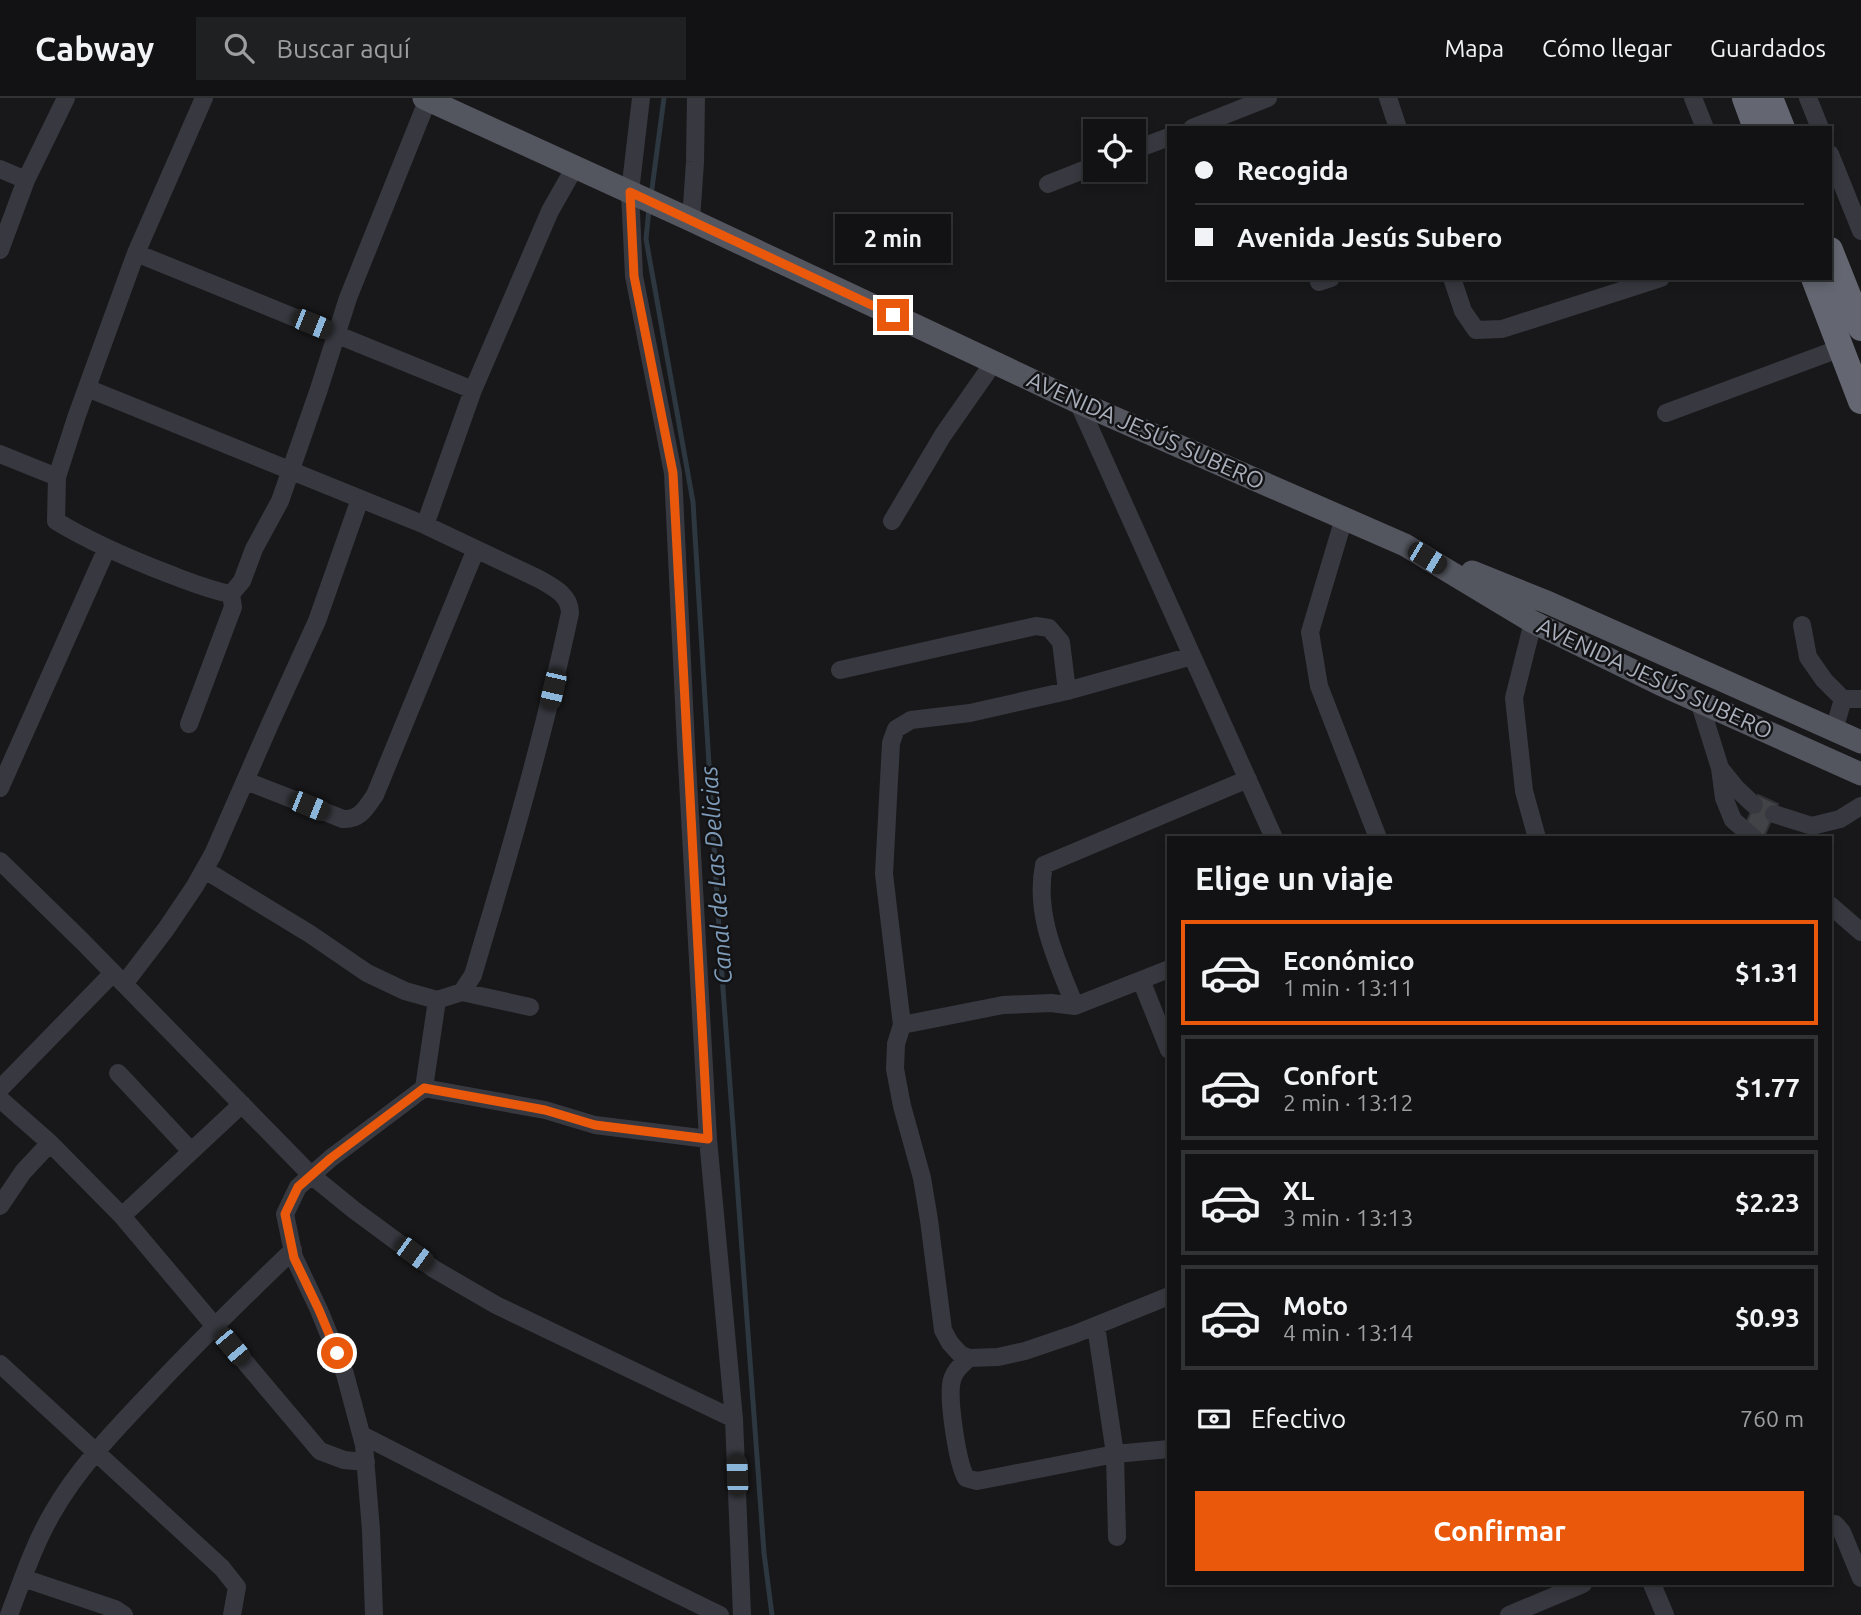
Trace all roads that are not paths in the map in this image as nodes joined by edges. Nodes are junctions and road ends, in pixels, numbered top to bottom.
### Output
1 (66, 98) edge
2 (204, 98) edge
3 (641, 98) edge
4 (696, 98) edge
5 (1268, 98) edge
6 (1388, 98) edge
7 (1693, 98) edge
8 (1745, 98) edge
9 (1770, 98) edge
10 (1808, 98) edge
11 (426, 99) edge
12 (1197, 126) edge
13 (1397, 126) edge
14 (1703, 126) edge
15 (1755, 126) edge
16 (1781, 126) edge
17 (1819, 126) edge
18 (1167, 138) edge
19 (1146, 146) edge
20 (1832, 159) edge
21 (575, 167) junction
22 (0, 169) edge
23 (1083, 170) edge
24 (26, 180) junction
25 (1048, 184) dead end
26 (635, 194) junction
27 (681, 215) junction
28 (1861, 230) edge
29 (0, 250) edge
30 (136, 253) junction
31 (1832, 255) edge
32 (1453, 280) edge
33 (1655, 280) edge
34 (1815, 280) edge
35 (1861, 328) edge
36 (337, 334) junction
37 (1841, 348) junction
38 (994, 362) junction
39 (87, 388) junction
40 (473, 390) junction
41 (1078, 401) junction
42 (1861, 401) edge
43 (1665, 413) dead end
44 (0, 454) edge
45 (290, 471) junction
46 (57, 477) junction
47 (360, 499) junction
48 (1344, 518) junction
49 (892, 521) dead end
50 (425, 525) junction
51 (1405, 545) junction
52 (107, 548) junction
53 (476, 549) junction
54 (231, 594) junction
55 (1533, 622) junction
56 (1802, 625) dead end
57 (1192, 656) junction
58 (840, 670) dead end
59 (1067, 691) junction
60 (1852, 699) edge
61 (1699, 701) junction
62 (188, 723) dead end
63 (1834, 730) junction
64 (1861, 742) edge
65 (1720, 768) junction
66 (1861, 774) edge
67 (1248, 779) junction
68 (246, 781) junction
69 (0, 788) edge
70 (1754, 805) dead end
71 (1861, 806) edge
72 (1774, 814) dead end
73 (1272, 836) edge
74 (1377, 836) edge
75 (1536, 836) edge
76 (1752, 836) edge
77 (0, 861) edge
78 (205, 870) junction
79 (1832, 907) edge
80 (1861, 932) edge
81 (1167, 970) edge
82 (119, 978) junction
83 (1141, 980) junction
84 (462, 992) junction
85 (437, 1000) junction
86 (1075, 1006) junction
87 (530, 1007) dead end
88 (902, 1025) junction
89 (1167, 1045) edge
90 (118, 1073) dead end
91 (424, 1088) junction
92 (0, 1089) edge
93 (0, 1099) edge
94 (242, 1104) junction
95 (708, 1139) junction
96 (50, 1143) junction
97 (191, 1151) junction
98 (311, 1175) junction
99 (0, 1206) edge
100 (122, 1216) junction
101 (293, 1250) junction
102 (1167, 1297) edge
103 (214, 1326) junction
104 (1096, 1326) junction
105 (969, 1358) junction
106 (0, 1364) edge
107 (734, 1419) junction
108 (362, 1435) junction
109 (1167, 1449) edge
110 (95, 1453) junction
111 (1115, 1454) junction
112 (366, 1462) junction
113 (1832, 1525) edge
114 (1117, 1537) dead end
115 (1860, 1571) edge
116 (23, 1578) junction
117 (1581, 1585) edge
118 (1652, 1585) edge
119 (9, 1615) edge
120 (124, 1615) edge
121 (232, 1615) edge
122 (374, 1615) edge
123 (720, 1615) edge
124 (742, 1615) edge
125 (1509, 1615) edge
126 (1665, 1615) edge

1 - 24 street
2 - 30 street
3 - 26 street
4 - 27 street
5 - 12 street
6 - 13 street
7 - 14 street
8 - 15 highway
9 - 16 highway
10 - 17 street
11 - 21 main road, AVENIDA JESÚS SUBERO
11 - 36 street
18 - 19 street
20 - 28 street
21 - 26 main road, AVENIDA JESÚS SUBERO
21 - 40 street
22 - 24 street
23 - 25 street
24 - 29 street
26 - 27 main road, AVENIDA JESÚS SUBERO
26 - 95 street
27 - 38 main road, AVENIDA JESÚS SUBERO
30 - 36 street
30 - 39 street
31 - 35 highway
32 - 33 street
34 - 37 highway
36 - 40 street
36 - 45 street
37 - 42 highway
37 - 43 street
38 - 41 main road, AVENIDA JESÚS SUBERO
38 - 49 street
39 - 45 street
39 - 46 street
40 - 50 street
41 - 48 main road, AVENIDA JESÚS SUBERO
41 - 57 street
44 - 46 street
45 - 47 street
45 - 54 street
46 - 52 street
47 - 50 street
47 - 68 street
48 - 51 main road, AVENIDA JESÚS SUBERO
48 - 74 street
50 - 53 street
51 - 55 main road, AVENIDA JESÚS SUBERO
51 - 63 main road
52 - 54 street
52 - 69 street
53 - 68 street
53 - 84 street
54 - 62 street
55 - 61 main road, AVENIDA JESÚS SUBERO
55 - 75 street
56 - 60 street
57 - 59 street
57 - 67 street
58 - 59 street
59 - 88 street
60 - 63 street
61 - 65 street
61 - 66 main road, AVENIDA JESÚS SUBERO
63 - 64 main road
65 - 70 street
65 - 76 street
67 - 73 street
67 - 86 street
68 - 78 street
71 - 72 street
77 - 82 street
78 - 82 street
78 - 85 street
79 - 80 street
81 - 83 street
82 - 92 street
82 - 94 street
83 - 86 street
83 - 89 street
84 - 85 street
84 - 87 street
85 - 91 street
86 - 88 street
88 - 105 street
90 - 97 street
91 - 95 street
91 - 98 street
93 - 96 street
94 - 97 street
94 - 98 street
95 - 107 street
96 - 99 street
96 - 100 street
97 - 100 street
98 - 101 street
98 - 107 street
100 - 103 street
101 - 103 street
101 - 108 street
102 - 104 street
103 - 110 street
103 - 112 street
104 - 105 street
104 - 111 street
105 - 111 street
106 - 110 street
107 - 124 street
108 - 112 street
108 - 123 street
109 - 111 street
110 - 116 street
110 - 121 street
111 - 114 street
112 - 122 street
113 - 115 street
116 - 119 street
116 - 120 street
117 - 125 street
118 - 126 street

